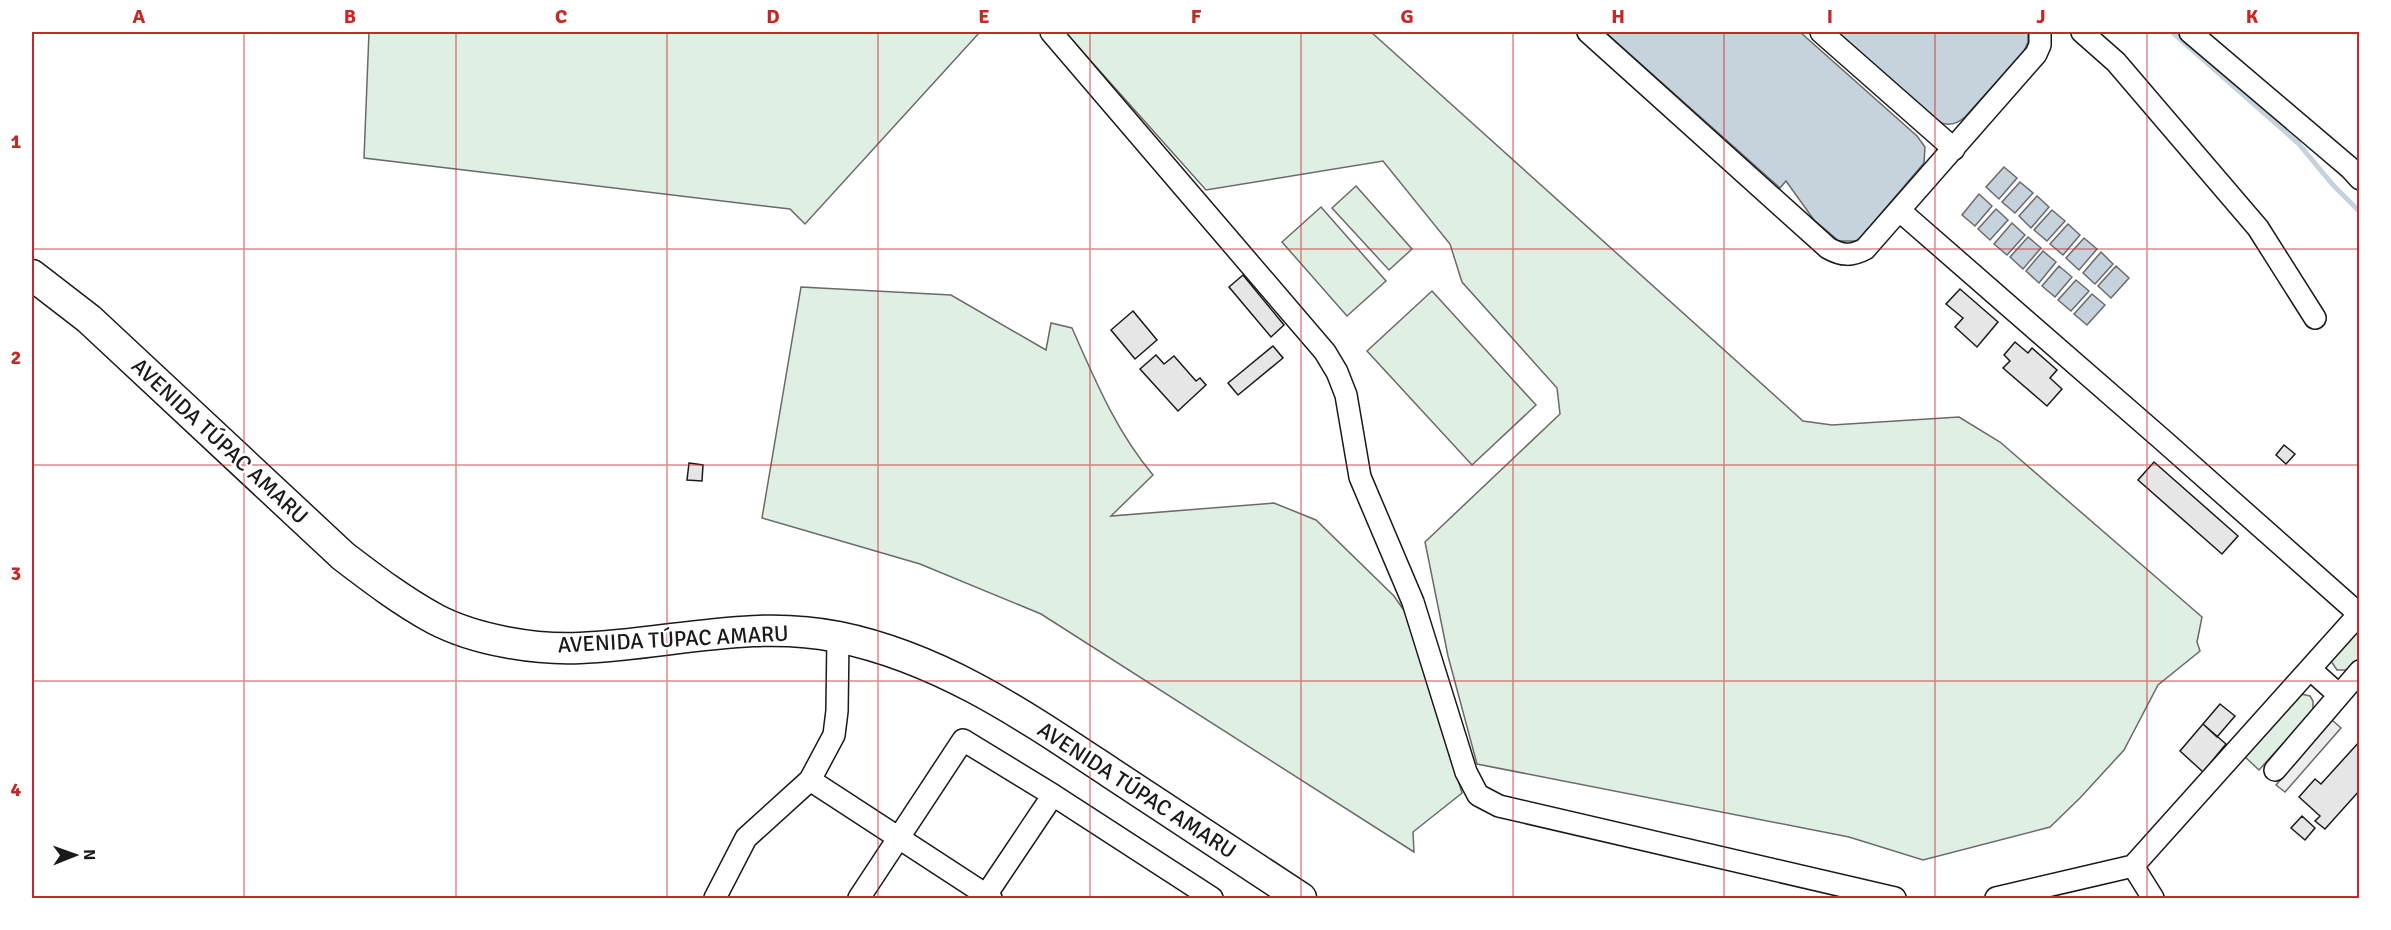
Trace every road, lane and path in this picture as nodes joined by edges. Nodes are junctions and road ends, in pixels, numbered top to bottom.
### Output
1 (1051, 32) edge
2 (1588, 32) edge
3 (1821, 32) edge
4 (2041, 32) edge
5 (2082, 32) edge
6 (2190, 32) edge
7 (1954, 149) junction
8 (2360, 178) edge
9 (1900, 211) junction
10 (32, 275) edge
11 (2315, 318) dead end
12 (2359, 614) edge
13 (838, 637) junction
14 (2310, 669) junction
15 (2360, 671) edge
16 (2339, 695) junction
17 (2275, 770) dead end
18 (810, 780) junction
19 (1053, 795) junction
20 (899, 838) junction
21 (2133, 866) junction
22 (987, 897) edge
23 (715, 898) edge
24 (859, 898) edge
25 (1212, 898) edge
26 (1301, 898) edge
27 (1895, 898) edge
28 (1996, 898) edge
29 (2153, 898) edge

1 - 27 street
2 - 9 street
3 - 7 street
4 - 7 street
5 - 11 street
6 - 8 street
7 - 9 street
9 - 12 street
10 - 13 highway, AVENIDA TÚPAC AMARU
12 - 14 street
13 - 18 street
13 - 26 highway, AVENIDA TÚPAC AMARU
14 - 16 street
14 - 21 street
15 - 16 street
16 - 17 street
18 - 20 street
18 - 23 street
19 - 20 street
19 - 22 street
19 - 25 street
20 - 22 street
20 - 24 street
21 - 28 street
21 - 29 street

